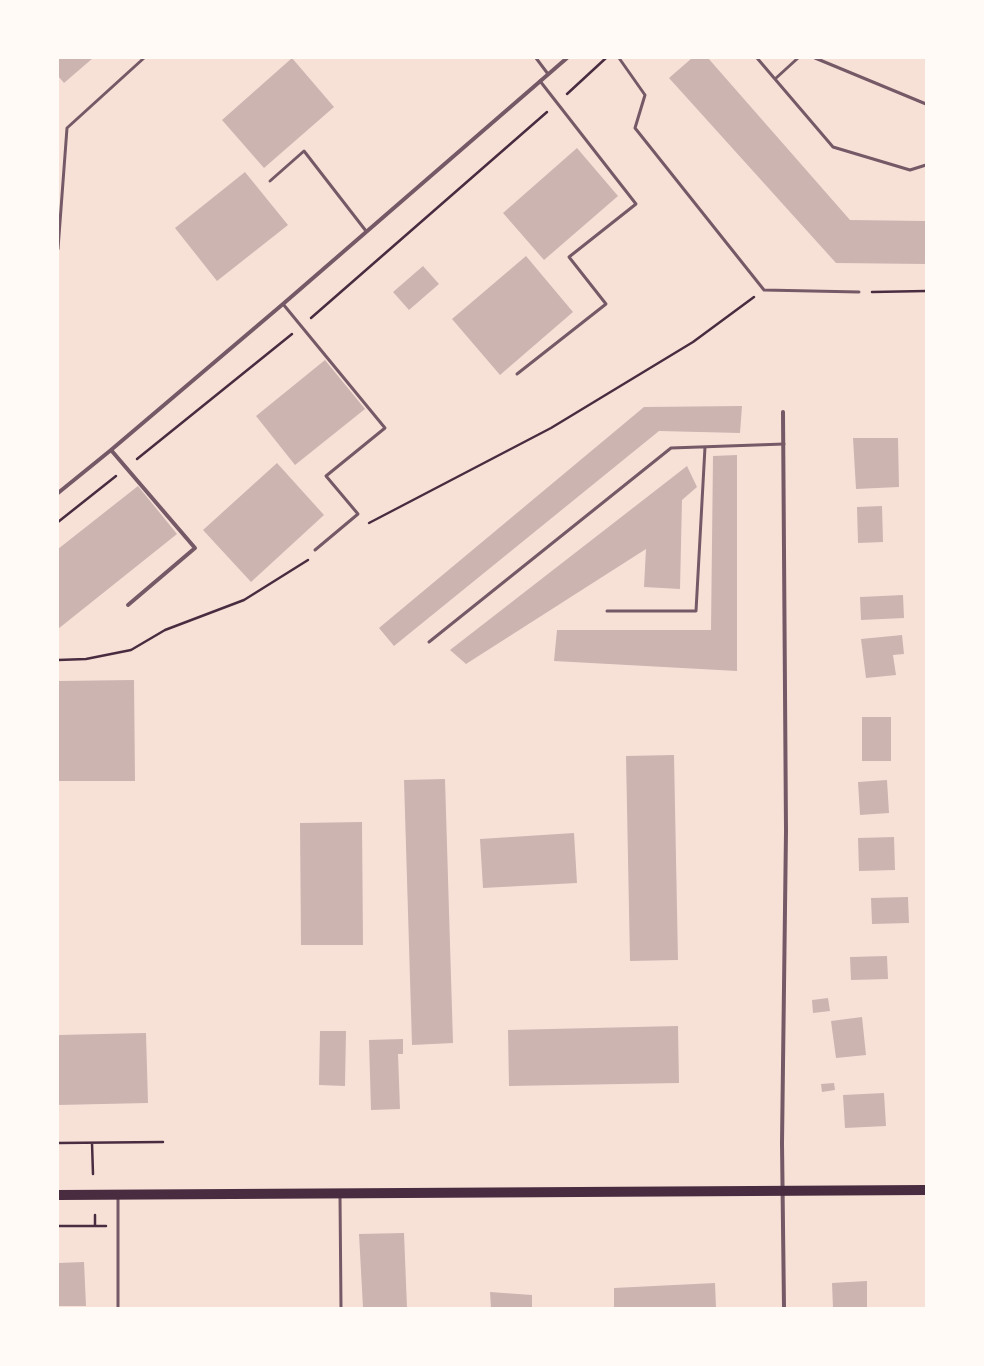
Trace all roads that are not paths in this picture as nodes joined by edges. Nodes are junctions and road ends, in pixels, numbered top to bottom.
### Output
1 (144, 58) edge
2 (536, 58) edge
3 (567, 58) edge
4 (619, 58) edge
5 (757, 58) edge
6 (798, 58) edge
7 (815, 58) edge
8 (548, 74) junction
9 (775, 79) junction
10 (540, 81) junction
11 (926, 104) edge
12 (926, 165) edge
13 (270, 181) dead end
14 (366, 231) junction
15 (58, 249) edge
16 (859, 292) road end
17 (284, 304) junction
18 (517, 374) dead end
19 (783, 412) dead end
20 (784, 444) junction
21 (704, 447) junction
22 (111, 450) junction
23 (58, 493) edge
24 (315, 550) dead end
25 (128, 605) dead end
26 (607, 611) dead end
27 (429, 642) dead end
28 (926, 1190) edge
29 (783, 1191) junction
30 (340, 1193) junction
31 (118, 1194) junction
32 (58, 1195) edge
33 (118, 1308) edge
34 (341, 1308) edge
35 (784, 1308) edge

1 - 15 lane
2 - 8 lane
3 - 8 street
4 - 16 lane
5 - 9 lane
6 - 9 lane
7 - 11 lane
8 - 10 street
9 - 12 lane
10 - 14 street
10 - 18 lane
13 - 14 lane
14 - 17 street
17 - 22 street
17 - 24 lane
19 - 20 street
20 - 21 lane
20 - 29 street
21 - 26 lane
21 - 27 lane
22 - 23 street
22 - 25 street
28 - 29 main road
29 - 30 main road
29 - 35 street
30 - 31 main road
30 - 34 lane
31 - 32 main road
31 - 33 lane

